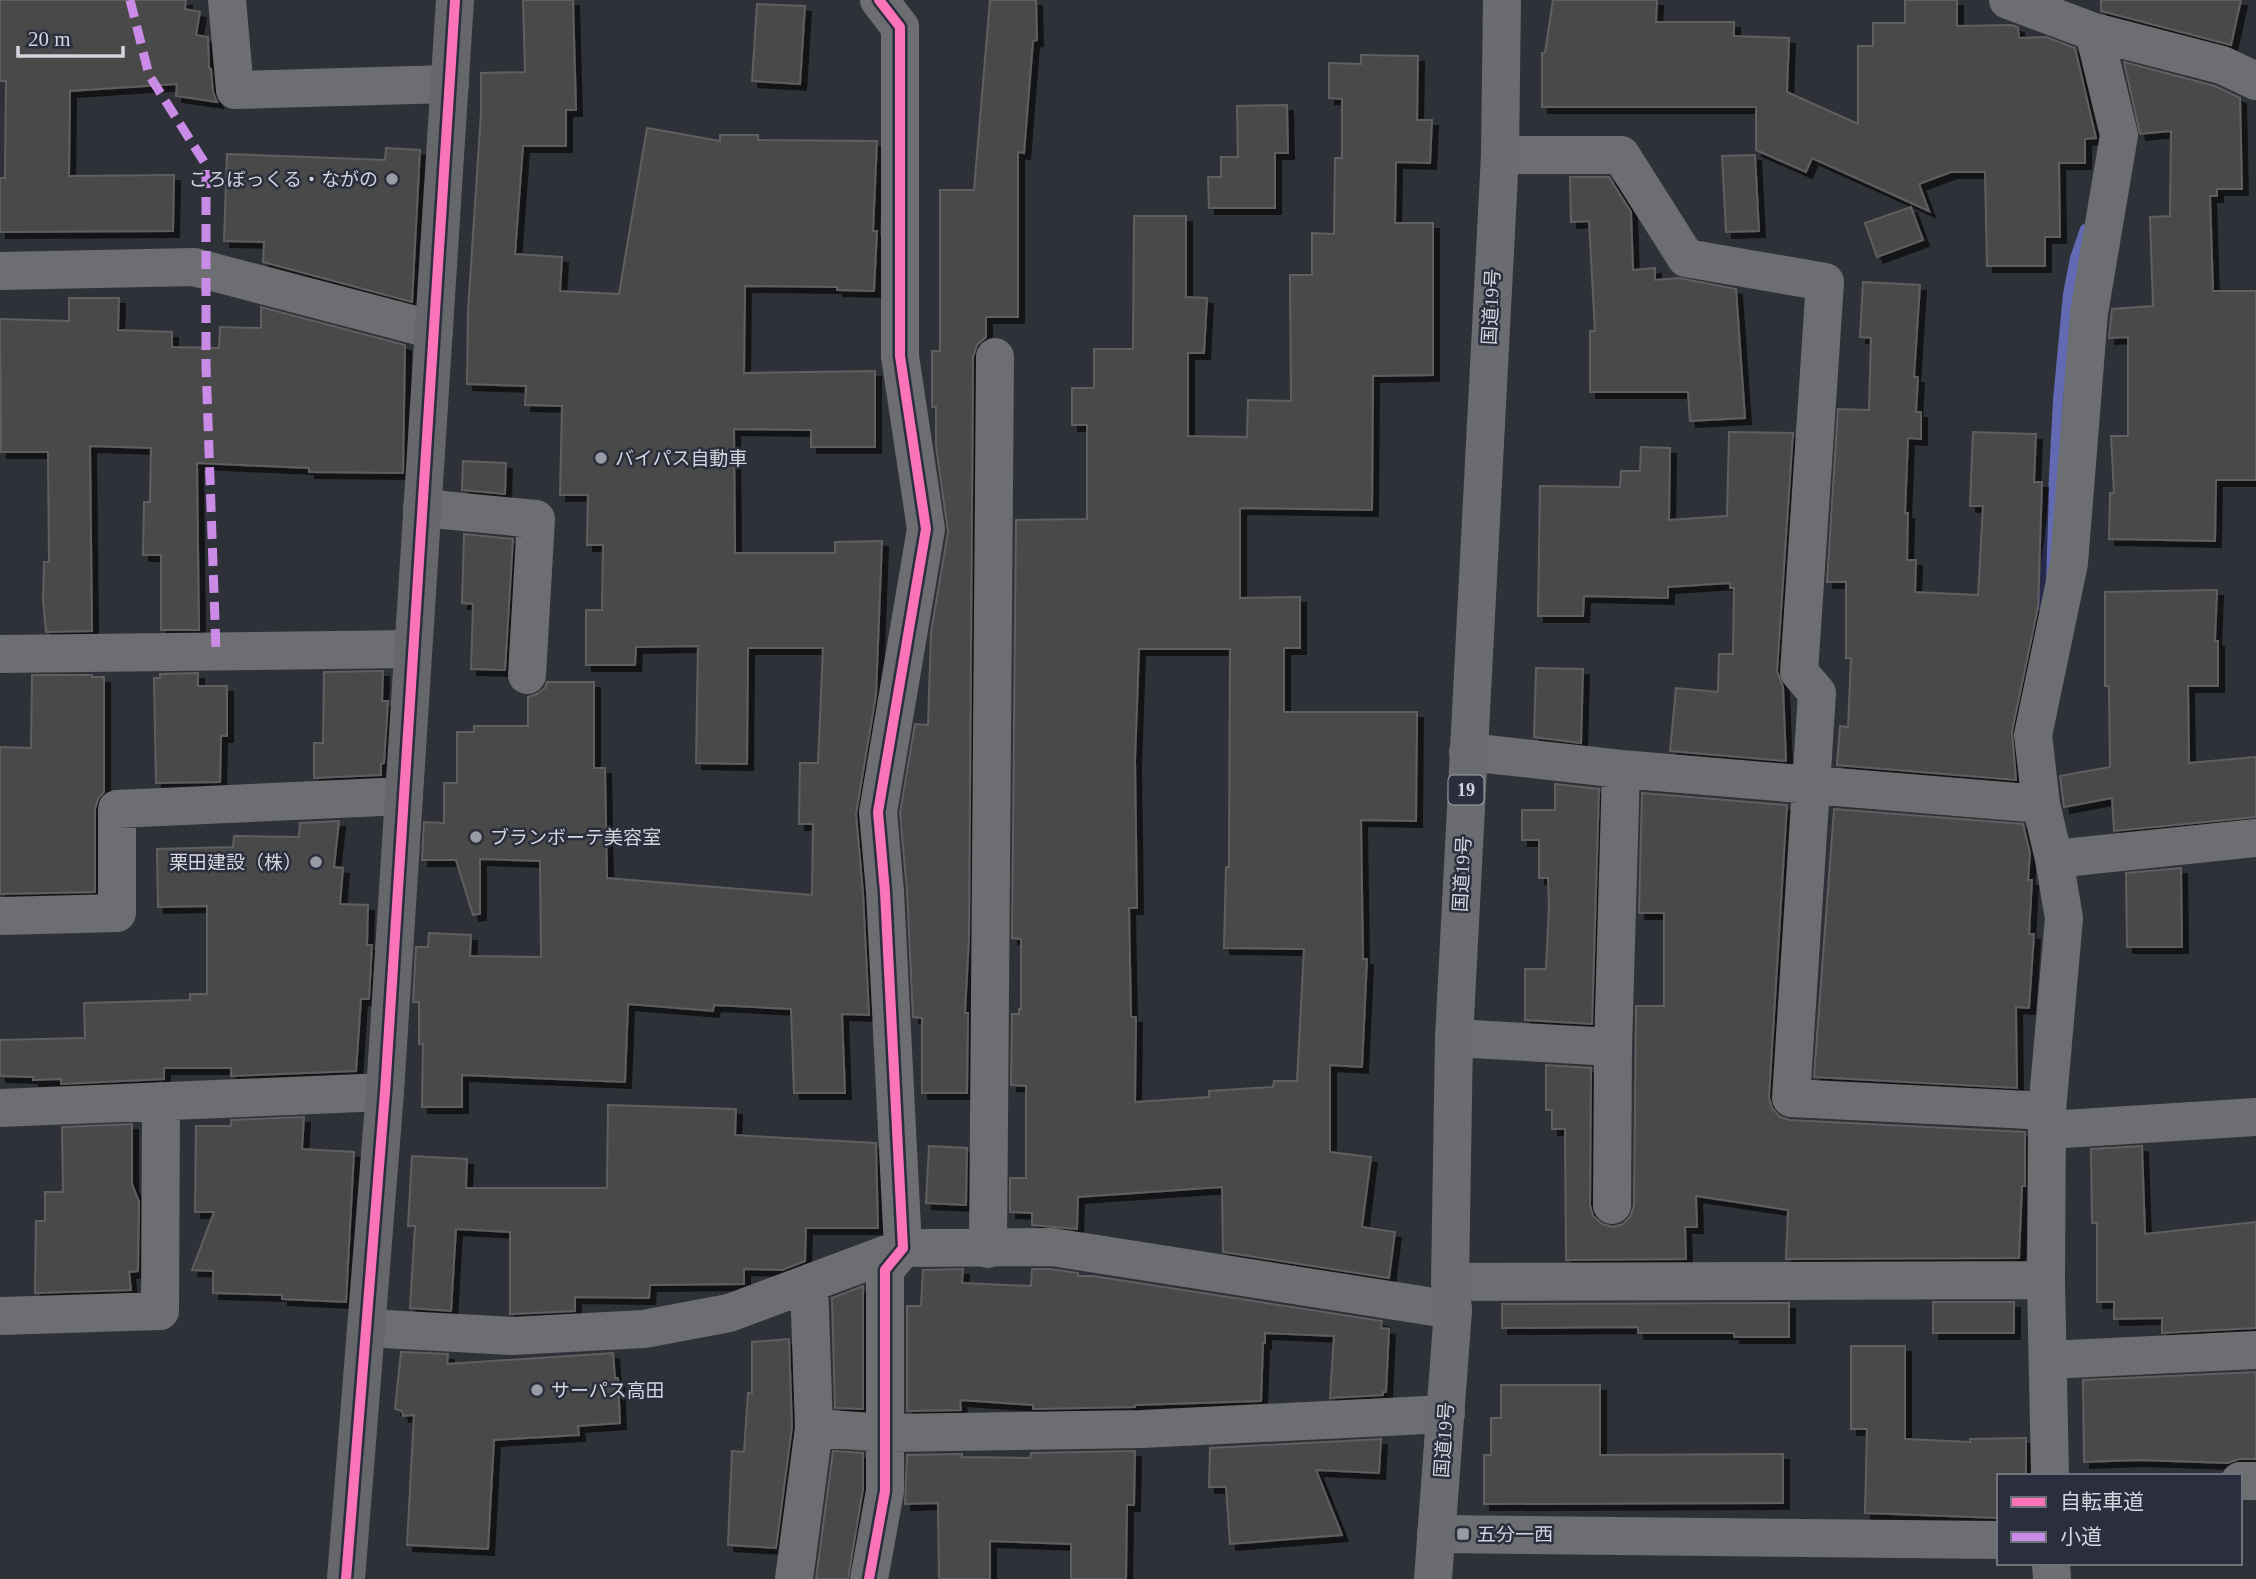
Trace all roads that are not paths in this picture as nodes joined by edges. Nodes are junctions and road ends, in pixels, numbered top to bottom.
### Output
1 (227, 0) edge
2 (455, 0) edge
3 (878, 0) edge
4 (1502, 0) edge
5 (2008, 0) edge
6 (2094, 32) junction
7 (2256, 80) edge
8 (450, 84) junction
9 (1500, 155) junction
10 (0, 271) edge
11 (434, 330) junction
12 (995, 358) dead end
13 (422, 508) junction
14 (413, 649) junction
15 (0, 654) edge
16 (527, 675) dead end
17 (1468, 752) junction
18 (1621, 769) junction
19 (1810, 784) junction
20 (404, 796) junction
21 (2041, 804) junction
22 (2256, 838) edge
23 (2054, 859) junction
24 (0, 916) edge
25 (1454, 1038) junction
26 (1613, 1047) junction
27 (385, 1092) junction
28 (161, 1101) junction
29 (0, 1108) edge
30 (2256, 1117) edge
31 (2047, 1121) junction
32 (1612, 1205) dead end
33 (904, 1248) junction
34 (988, 1249) junction
35 (2046, 1280) junction
36 (809, 1283) junction
37 (1451, 1296) junction
38 (0, 1316) edge
39 (366, 1328) junction
40 (2256, 1350) edge
41 (2049, 1360) junction
42 (1446, 1414) junction
43 (814, 1427) junction
44 (887, 1433) junction
45 (2050, 1474) edge
46 (1436, 1534) junction
47 (1997, 1540) edge
48 (346, 1579) edge
49 (794, 1579) edge
50 (869, 1579) edge
51 (1433, 1579) edge

1 - 8 street
2 - 8 street
3 - 33 street
4 - 9 highway, 国道19号 / 19
5 - 6 street
6 - 7 street
6 - 21 street
8 - 11 street
9 - 17 highway, 国道19号 / 19
9 - 19 street
10 - 11 street
11 - 13 street
12 - 34 street
13 - 14 street
13 - 16 street
14 - 15 street
14 - 20 street
17 - 18 street
17 - 25 highway, 国道19号 / 19
18 - 19 street
18 - 26 street
19 - 21 street
19 - 31 street
20 - 24 street
20 - 27 street
21 - 23 street
22 - 23 street
23 - 31 street
25 - 26 street
25 - 37 highway, 国道19号 / 19
26 - 32 street
27 - 28 street
27 - 39 street
28 - 29 street
28 - 38 street
30 - 31 street
31 - 35 street
33 - 34 street
33 - 36 street
33 - 44 street
34 - 37 street
35 - 37 street
35 - 41 street
36 - 39 street
36 - 43 street
37 - 42 highway, 国道19号 / 19
39 - 48 street
40 - 41 street
41 - 45 street
42 - 44 street
42 - 46 highway, 国道19号 / 19
43 - 44 street
43 - 49 street
44 - 50 street
46 - 47 street
46 - 51 highway, 国道19号 / 19

